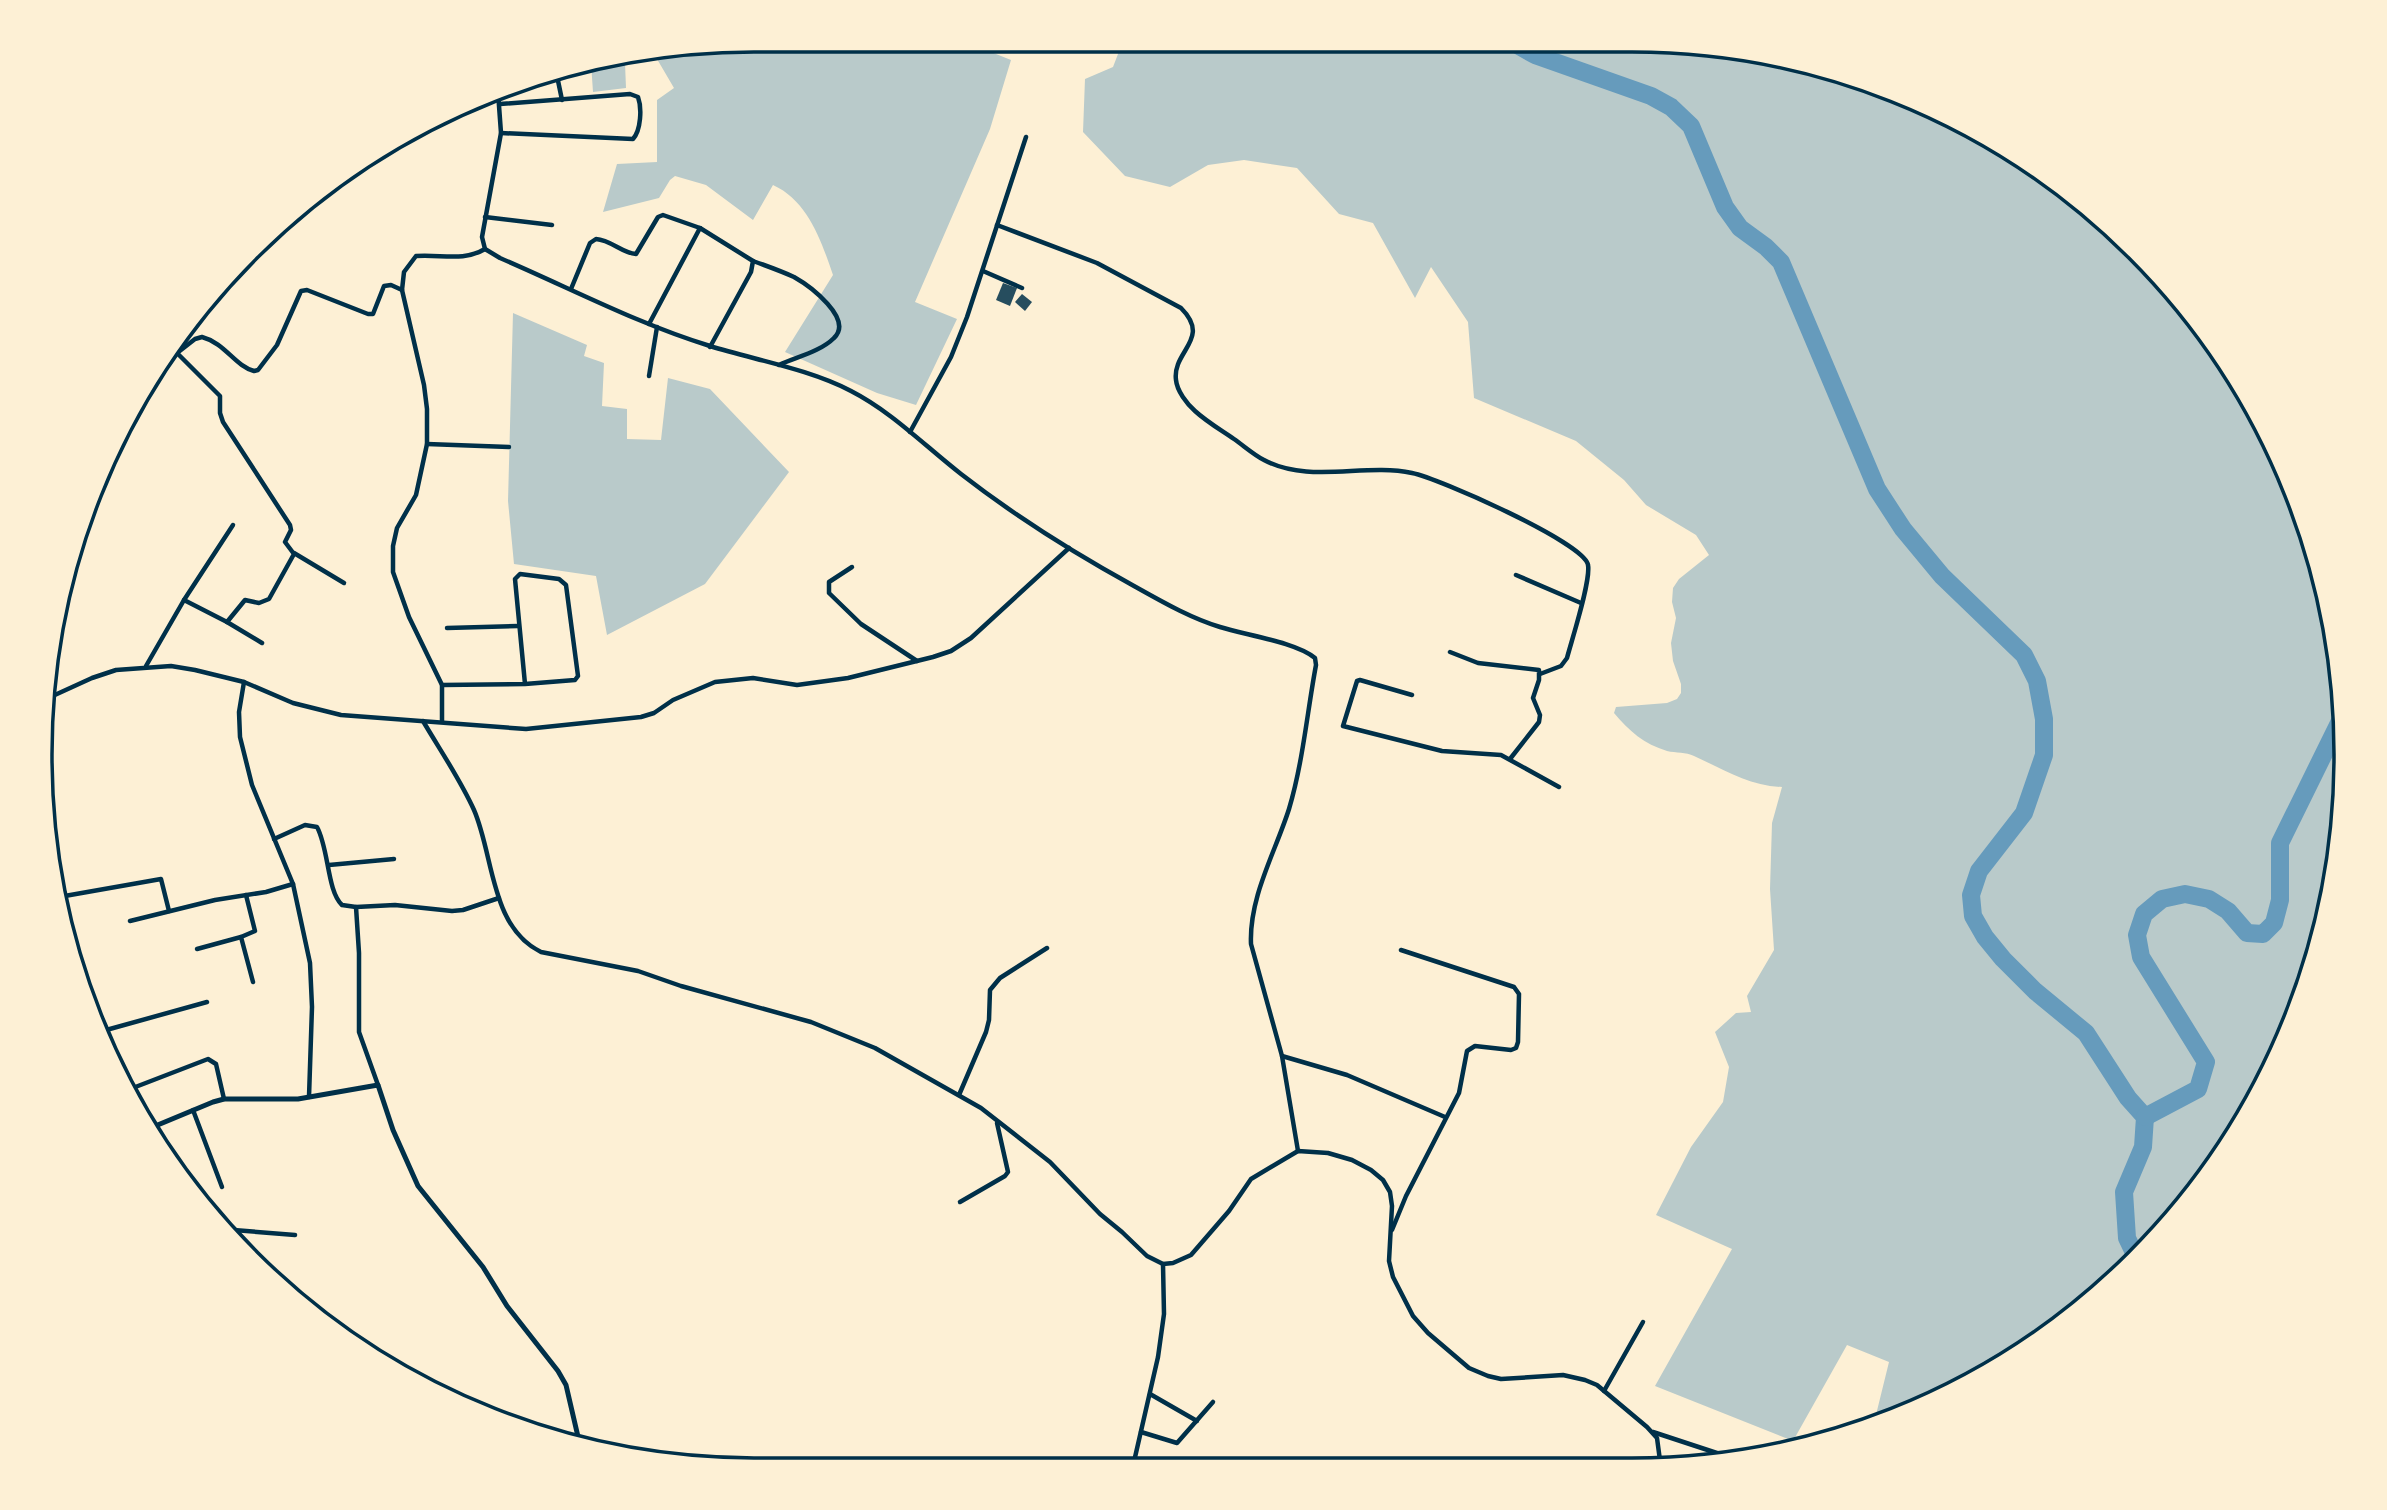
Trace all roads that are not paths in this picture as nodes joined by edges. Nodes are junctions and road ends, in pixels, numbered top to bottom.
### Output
1 (558, 81) edge
2 (562, 100) junction
3 (499, 101) edge
4 (500, 104) junction
5 (501, 133) junction
6 (1026, 137) dead end
7 (485, 217) junction
8 (552, 225) dead end
9 (997, 225) junction
10 (700, 228) junction
11 (485, 249) junction
12 (753, 261) junction
13 (983, 271) junction
14 (1022, 288) dead end
15 (571, 289) junction
16 (402, 290) junction
17 (649, 324) junction
18 (657, 327) junction
19 (710, 346) junction
20 (182, 350) edge
21 (178, 354) edge
22 (778, 365) junction
23 (649, 376) dead end
24 (911, 432) junction
25 (427, 444) junction
26 (509, 447) dead end
27 (233, 525) dead end
28 (1069, 548) junction
29 (294, 553) junction
30 (852, 567) dead end
31 (1516, 575) dead end
32 (344, 583) dead end
33 (184, 600) junction
34 (1581, 603) junction
35 (227, 622) junction
36 (518, 626) junction
37 (447, 628) dead end
38 (262, 643) dead end
39 (1450, 652) dead end
40 (917, 661) junction
41 (146, 667) junction
42 (1540, 674) junction
43 (244, 682) junction
44 (525, 684) junction
45 (442, 685) junction
46 (56, 695) edge
47 (1412, 695) dead end
48 (423, 721) junction
49 (442, 721) junction
50 (1510, 759) junction
51 (1559, 787) dead end
52 (274, 839) junction
53 (394, 859) dead end
54 (329, 865) junction
55 (293, 884) junction
56 (246, 895) junction
57 (67, 896) edge
58 (499, 898) junction
59 (356, 907) junction
60 (169, 912) junction
61 (130, 921) dead end
62 (241, 937) junction
63 (1047, 948) dead end
64 (197, 949) dead end
65 (1401, 950) dead end
66 (253, 982) dead end
67 (206, 1002) dead end
68 (108, 1029) edge
69 (1282, 1056) junction
70 (378, 1085) junction
71 (136, 1086) edge
72 (959, 1095) junction
73 (309, 1097) junction
74 (224, 1099) junction
75 (193, 1110) junction
76 (1445, 1118) junction
77 (997, 1121) junction
78 (158, 1125) edge
79 (1298, 1151) junction
80 (222, 1187) dead end
81 (960, 1202) dead end
82 (238, 1230) edge
83 (295, 1235) dead end
84 (1389, 1237) junction
85 (1163, 1264) junction
86 (1643, 1322) dead end
87 (1604, 1391) junction
88 (1150, 1394) junction
89 (1213, 1402) dead end
90 (1197, 1421) junction
91 (1142, 1432) junction
92 (1651, 1432) junction
93 (576, 1435) edge
94 (1714, 1452) edge
95 (1660, 1457) edge
96 (1135, 1458) edge

1 - 2 street
2 - 4 street
2 - 5 street
3 - 4 street
4 - 5 street
5 - 7 street
6 - 9 street
7 - 8 street
7 - 11 street
9 - 13 street
9 - 34 street
10 - 12 street
10 - 15 street
10 - 17 street
11 - 15 street
11 - 16 street
12 - 19 street
12 - 22 street
13 - 14 street
13 - 24 street
15 - 17 street
16 - 20 street
16 - 25 street
17 - 18 street
18 - 19 street
18 - 23 street
19 - 22 street
21 - 29 street
22 - 24 street
24 - 28 street
25 - 26 street
25 - 45 street
27 - 33 street
28 - 40 street
28 - 69 street
29 - 32 street
29 - 35 street
30 - 40 street
31 - 34 street
33 - 35 street
33 - 41 street
34 - 42 street
35 - 38 street
36 - 37 street
36 - 44 street
36 - 44 street
39 - 42 street
40 - 49 street
41 - 43 street
41 - 46 street
42 - 50 street
43 - 48 street
43 - 52 street
44 - 45 street
45 - 49 street
47 - 50 street
48 - 49 street
48 - 58 street
50 - 51 street
52 - 54 street
52 - 55 street
53 - 54 street
54 - 59 street
55 - 56 street
55 - 73 street
56 - 60 street
56 - 62 street
57 - 60 street
58 - 59 street
58 - 72 street
59 - 70 street
60 - 61 street
62 - 64 street
62 - 66 street
63 - 72 street
65 - 76 street
67 - 68 street
69 - 76 street
69 - 79 street
70 - 73 street
70 - 93 street
71 - 74 street
72 - 77 street
73 - 74 street
74 - 75 street
75 - 78 street
75 - 80 street
76 - 84 street
77 - 81 street
77 - 85 street
79 - 84 street
79 - 85 street
82 - 83 street
84 - 87 street
85 - 88 street
86 - 87 street
87 - 92 street
88 - 90 street
88 - 91 street
89 - 90 street
90 - 91 street
91 - 96 street
92 - 94 street
92 - 95 street

